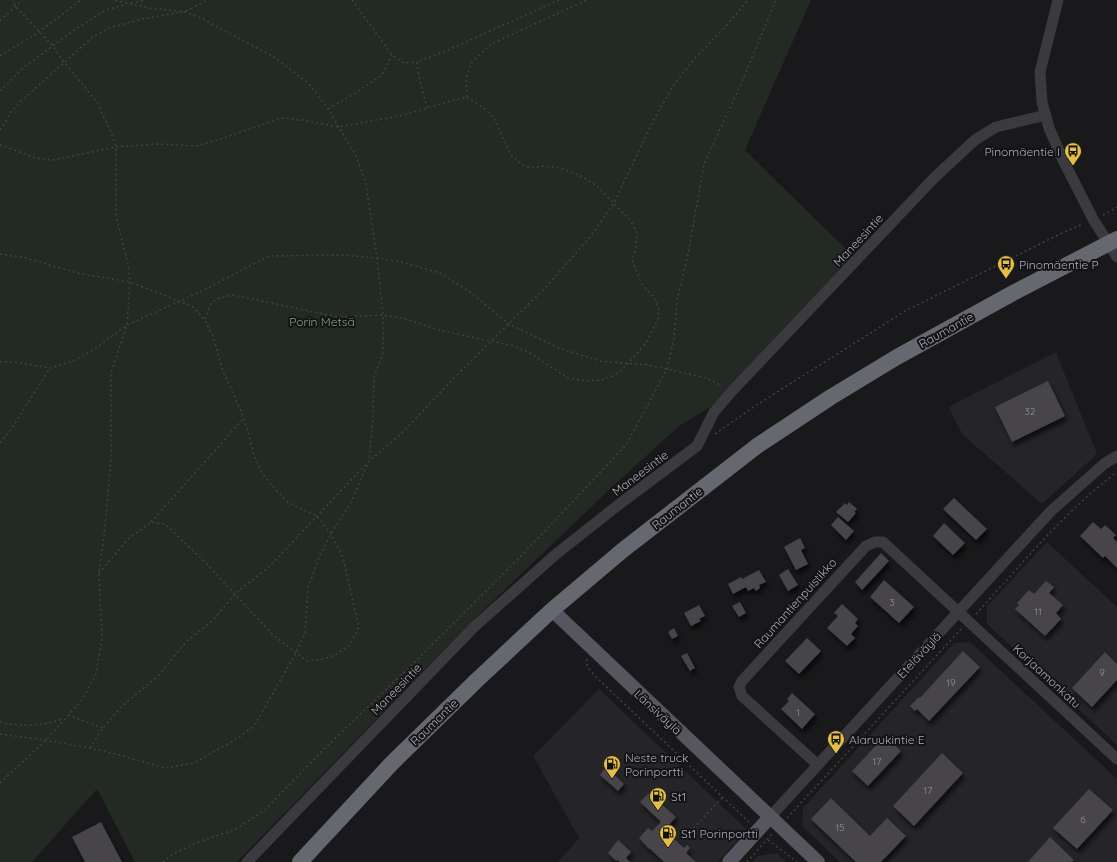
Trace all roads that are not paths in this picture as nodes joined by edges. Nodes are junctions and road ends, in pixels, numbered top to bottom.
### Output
1 (1058, 0) edge
2 (1046, 115) junction
3 (1113, 242) edge
4 (1117, 257) edge
5 (1117, 456) edge
6 (552, 610) junction
7 (959, 613) junction
8 (1117, 759) edge
9 (818, 765) junction
10 (775, 822) junction
11 (246, 862) edge
12 (300, 862) edge
13 (729, 862) edge
14 (818, 862) edge

1 - 2 street
2 - 3 street
2 - 11 street, Maneesintie
3 - 4 street
3 - 6 highway, Raumantie
5 - 7 street, Eteläväylä
6 - 10 main road, Länsiväylä
6 - 12 highway, Raumantie
7 - 8 street, Korjaamonkatu
7 - 9 street, Eteläväylä
7 - 9 street, Raumantienpuistikko
9 - 10 street, Eteläväylä
10 - 13 main road, Eteläväylä
10 - 14 main road, Länsiväylä

